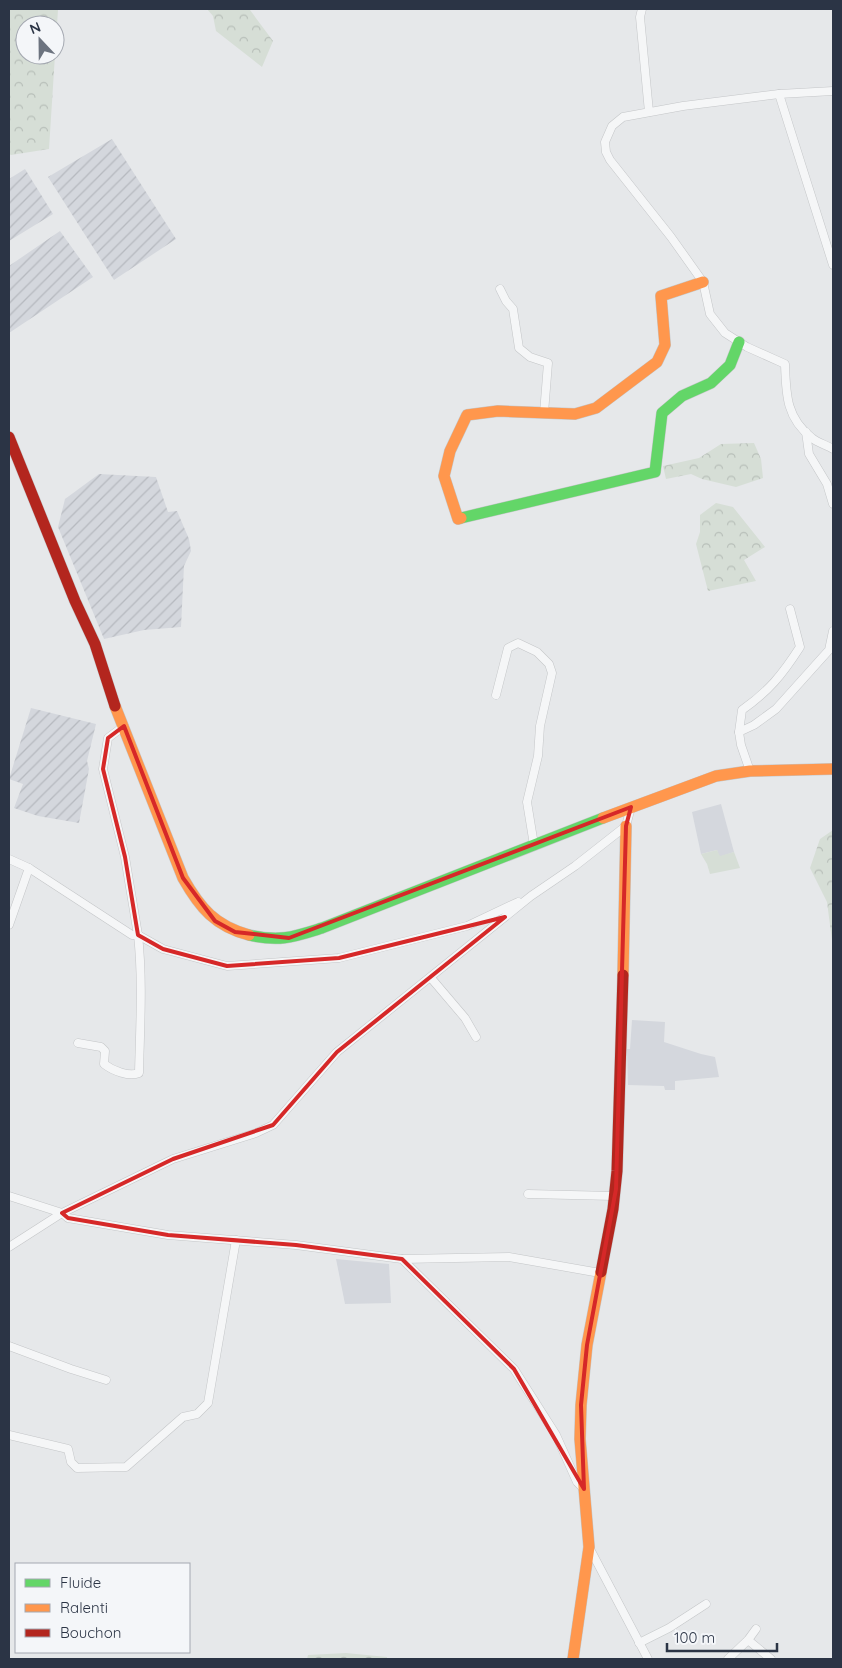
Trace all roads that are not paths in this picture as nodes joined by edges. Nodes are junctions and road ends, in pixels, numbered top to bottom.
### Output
1 (642, 9) edge
2 (833, 91) edge
3 (779, 94) junction
4 (649, 112) junction
5 (833, 266) edge
6 (703, 282) junction
7 (500, 289) dead end
8 (739, 342) junction
9 (544, 413) junction
10 (806, 431) junction
11 (9, 436) edge
12 (833, 449) edge
13 (833, 504) edge
14 (790, 609) dead end
15 (833, 631) edge
16 (496, 695) dead end
17 (124, 726) junction
18 (739, 732) junction
19 (833, 768) edge
20 (750, 771) junction
21 (631, 807) junction
22 (626, 826) junction
23 (534, 845) junction
24 (9, 859) edge
25 (29, 868) junction
26 (531, 896) junction
27 (9, 925) edge
28 (138, 935) junction
29 (431, 978) junction
30 (476, 1037) dead end
31 (78, 1043) dead end
32 (528, 1194) dead end
33 (9, 1196) edge
34 (614, 1196) junction
35 (62, 1213) junction
36 (236, 1240) junction
37 (9, 1247) edge
38 (402, 1259) junction
39 (600, 1273) junction
40 (9, 1346) edge
41 (106, 1380) dead end
42 (9, 1435) edge
43 (584, 1489) junction
44 (589, 1547) junction
45 (706, 1604) dead end
46 (756, 1629) dead end
47 (748, 1640) junction
48 (639, 1643) junction
49 (573, 1659) edge
50 (648, 1659) edge
51 (728, 1659) edge
52 (771, 1659) edge

1 - 4 street
2 - 3 street
3 - 4 street
3 - 5 street
4 - 6 street
6 - 8 street
6 - 9 street
7 - 9 street
8 - 9 street
8 - 10 street
10 - 12 street
10 - 13 street
11 - 17 street
14 - 18 street
15 - 18 street
16 - 23 street
17 - 23 street
17 - 28 street
18 - 20 street
19 - 20 street
20 - 21 street
21 - 22 street
21 - 23 street
22 - 26 street
22 - 34 street
24 - 25 street
25 - 27 street
25 - 28 street
26 - 28 street
26 - 29 street
28 - 31 street
29 - 30 street
29 - 35 street
32 - 34 street
33 - 35 street
34 - 39 street
35 - 36 street
35 - 37 street
36 - 38 street
36 - 42 street
38 - 39 street
38 - 43 street
39 - 43 street
40 - 41 street
43 - 44 street
44 - 48 street
44 - 49 street
45 - 48 street
46 - 47 street
47 - 51 street
47 - 52 street
48 - 50 street

